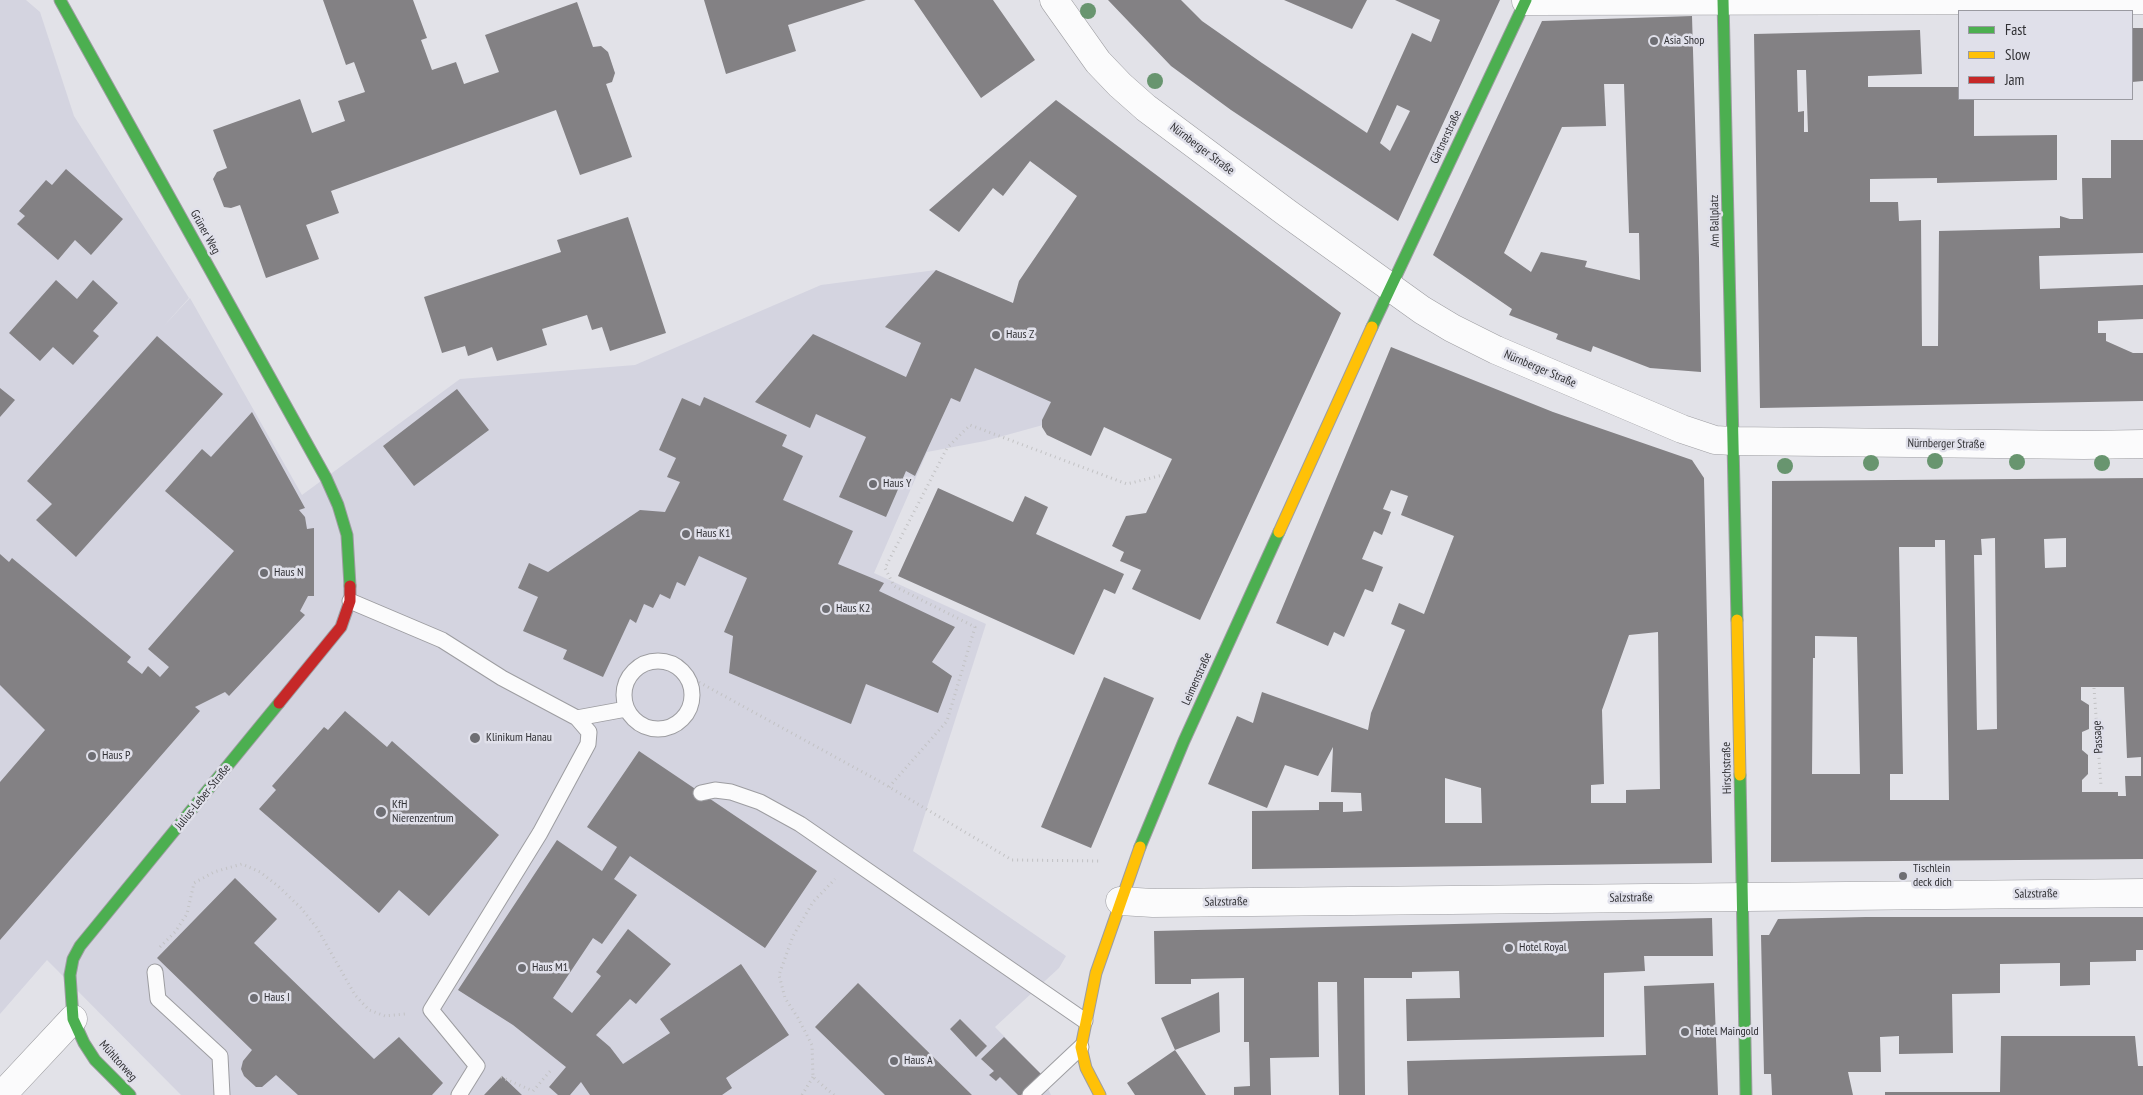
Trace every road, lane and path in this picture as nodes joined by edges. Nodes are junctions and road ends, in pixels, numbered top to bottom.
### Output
1 (60, 0) edge
2 (1054, 0) edge
3 (1526, 0) edge
4 (2143, 0) edge
5 (1723, 1) edge
6 (1390, 287) junction
7 (1734, 441) junction
8 (2143, 444) edge
9 (1163, 476) dead end
10 (326, 478) joint
11 (350, 601) junction
12 (686, 675) junction
13 (2094, 688) dead end
14 (626, 709) junction
15 (577, 718) junction
16 (2102, 786) dead end
17 (889, 787) junction
18 (701, 793) dead end
19 (852, 860) junction
20 (1134, 862) junction
21 (2143, 893) edge
22 (1744, 896) junction
23 (1120, 901) junction
24 (155, 972) joint
25 (431, 1010) junction
26 (74, 1019) junction
27 (1085, 1021) junction
28 (1081, 1047) junction
29 (477, 1066) junction
30 (552, 1069) dead end
31 (814, 1077) junction
32 (2, 1095) edge
33 (130, 1095) edge
34 (222, 1095) edge
35 (459, 1095) edge
36 (802, 1095) edge
37 (834, 1095) edge
38 (1030, 1095) edge
39 (1100, 1095) edge
40 (1746, 1095) edge

1 - 10 street, Grüner Weg
2 - 6 street, Nürnberger Straße
3 - 5 street
3 - 6 street, Gärtnerstraße
4 - 5 street
5 - 7 street, Am Ballplatz
6 - 7 street, Nürnberger Straße
6 - 20 street, Leimenstraße
7 - 8 street, Nürnberger Straße
7 - 22 street, Hirschstraße
9 - 17 path
10 - 11 street, Julius-Leber-Straße
11 - 15 lane
11 - 26 street, Julius-Leber-Straße
12 - 14 lane
12 - 14 lane
12 - 17 path
13 - 16 path, Passage
14 - 15 lane
15 - 25 lane
17 - 20 path
18 - 19 lane
19 - 27 lane
19 - 31 path
20 - 23 street, Leimenstraße
21 - 22 street, Salzstraße
22 - 23 street, Salzstraße
22 - 40 street, Hirschstraße
23 - 27 street, Leimenstraße
24 - 25 path
24 - 34 lane
25 - 29 lane
26 - 32 street
26 - 33 street, Mühltorweg
27 - 28 street, Leimenstraße
28 - 38 lane
28 - 39 street, Leimenstraße
29 - 30 path
29 - 35 lane
31 - 36 path
31 - 37 path

